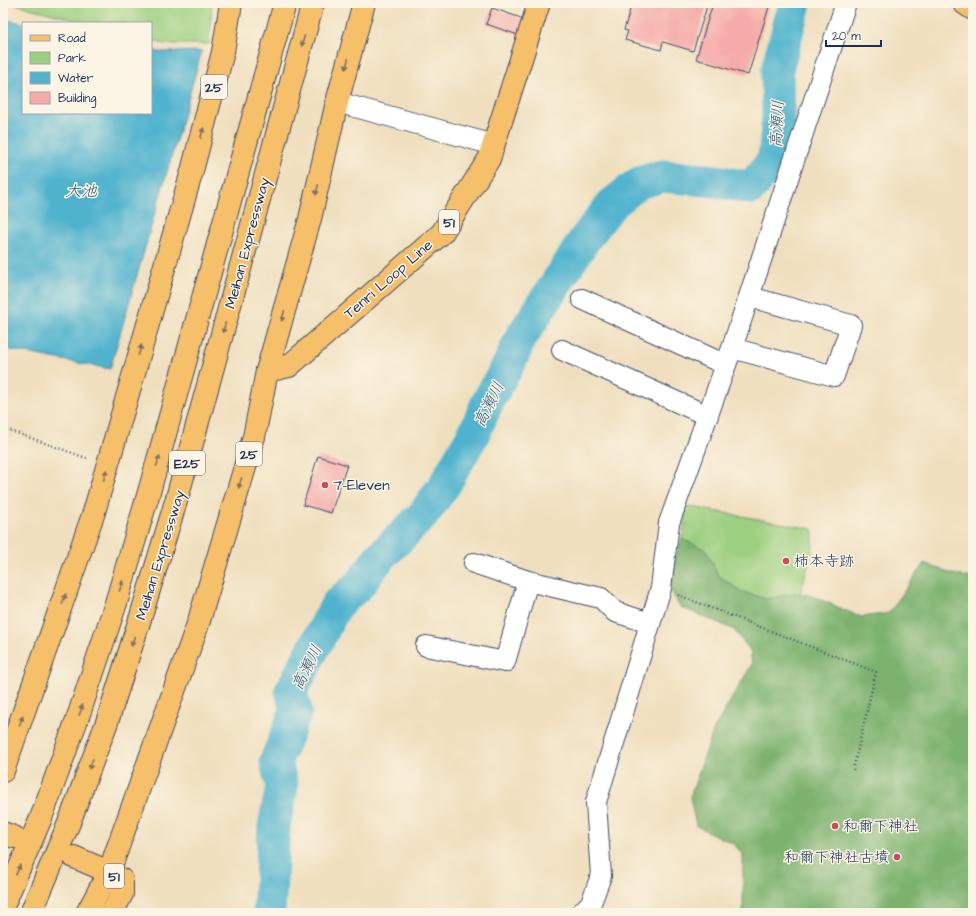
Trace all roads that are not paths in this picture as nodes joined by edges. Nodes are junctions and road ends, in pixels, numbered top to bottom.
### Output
1 (231, 3) edge
2 (285, 3) edge
3 (313, 3) edge
4 (364, 3) edge
5 (368, 3) edge
6 (539, 3) edge
7 (846, 3) edge
8 (964, 3) edge
9 (973, 9) edge
10 (357, 26) junction
11 (337, 102) junction
12 (494, 144) junction
13 (750, 296) junction
14 (582, 299) dead end
15 (562, 350) dead end
16 (729, 356) junction
17 (267, 372) junction
18 (708, 416) junction
19 (474, 563) dead end
20 (528, 581) junction
21 (650, 623) junction
22 (426, 646) dead end
23 (3, 771) edge
24 (74, 857) tunnel mouth
25 (109, 872) junction
26 (3, 906) edge
27 (31, 913) edge
28 (87, 913) edge
29 (112, 913) edge
30 (581, 913) edge

23 -> 1 main road, 25
26 -> 2 main road, Meihan Expressway / E25
3 -> 27 main road, Meihan Expressway / E25
4 - 10 main road, 25
5 - 10 main road, 25
6 - 12 main road, Tenri Loop Line / 51
7 - 13 street
8 - 9 main road
10 -> 11 main road, 25
11 - 12 street
11 -> 17 main road, 25
12 - 17 main road, Tenri Loop Line / 51
13 - 16 street
13 - 16 street
14 - 16 street
15 - 18 street
16 - 18 street
17 -> 25 main road, 25
18 - 21 street
19 - 20 street
20 - 21 street
20 - 22 street
21 - 30 street
24 - 25 main road, 51
25 - 28 main road
25 - 29 main road, 51

